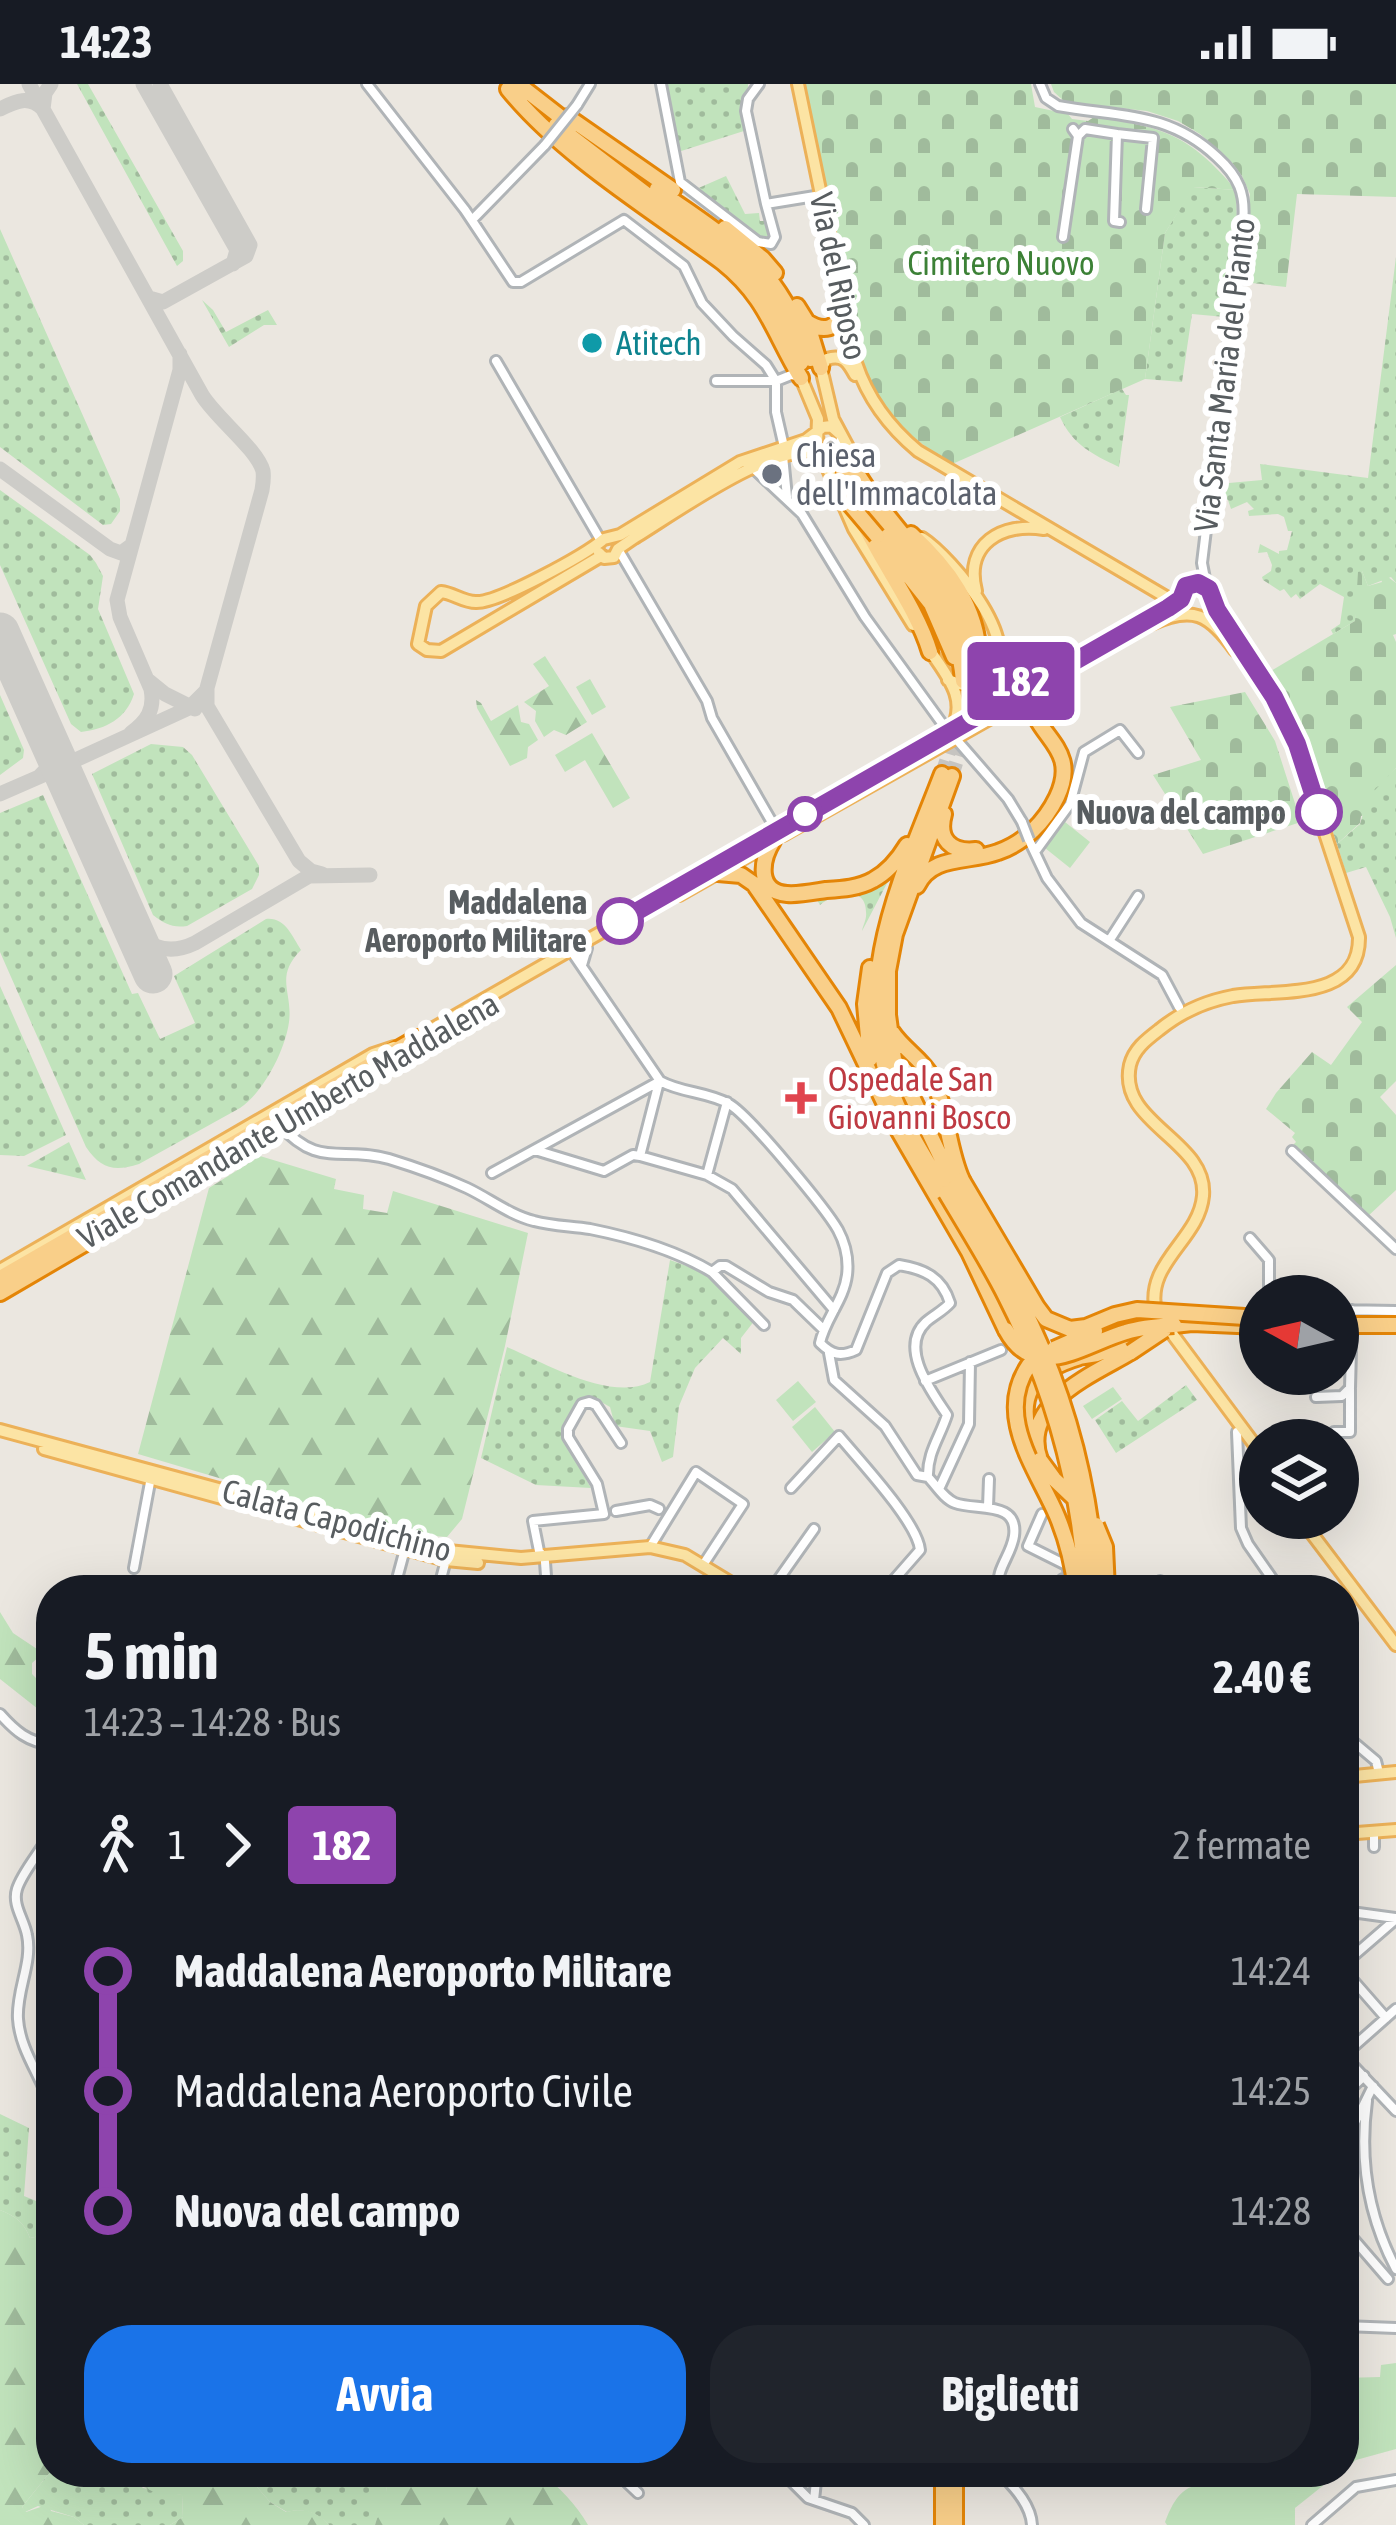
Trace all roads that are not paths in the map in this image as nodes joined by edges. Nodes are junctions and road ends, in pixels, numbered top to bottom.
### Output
1 (367, 84) edge
2 (590, 84) edge
3 (661, 84) edge
4 (759, 84) edge
5 (798, 84) edge
6 (1040, 84) edge
7 (509, 86) edge
8 (542, 103) junction
9 (1117, 134) junction
10 (822, 195) junction
11 (766, 205) junction
12 (1146, 209) dead end
13 (472, 220) junction
14 (1120, 222) dead end
15 (1063, 237) dead end
16 (845, 311) junction
17 (807, 322) junction
18 (496, 361) dead end
19 (809, 367) junction
20 (716, 381) dead end
21 (776, 381) junction
22 (865, 386) junction
23 (827, 396) junction
24 (812, 402) junction
25 (796, 428) dead end
26 (840, 434) junction
27 (817, 438) junction
28 (782, 446) junction
29 (837, 460) junction
30 (752, 466) junction
31 (834, 481) junction
32 (787, 498) junction
33 (905, 528) junction
34 (1052, 531) junction
35 (607, 548) junction
36 (1202, 563) junction
37 (1190, 584) junction
38 (1210, 593) junction
39 (976, 594) junction
40 (1171, 604) junction
41 (1194, 614) junction
42 (1226, 638) junction
43 (998, 651) junction
44 (930, 652) junction
45 (1056, 671) junction
46 (965, 681) junction
47 (1024, 686) junction
48 (1010, 700) junction
49 (952, 736) junction
50 (1138, 753) dead end
51 (947, 775) junction
52 (932, 799) junction
53 (775, 836) junction
54 (1034, 853) junction
55 (718, 873) junction
56 (895, 895) junction
57 (1138, 896) dead end
58 (644, 911) junction
59 (895, 934) junction
60 (1109, 941) junction
61 (576, 957) junction
62 (1181, 1010) junction
63 (888, 1016) junction
64 (417, 1038) junction
65 (660, 1081) junction
66 (877, 1087) junction
67 (727, 1102) junction
68 (279, 1124) junction
69 (535, 1150) junction
70 (1292, 1151) dead end
71 (640, 1156) junction
72 (492, 1173) dead end
73 (707, 1175) junction
74 (172, 1185) joint
75 (949, 1187) junction
76 (1250, 1238) dead end
77 (1396, 1249) edge
78 (712, 1272) junction
79 (1269, 1275) edge
80 (0, 1281) edge
81 (834, 1310) junction
82 (1239, 1319) edge
83 (1239, 1321) edge
84 (1239, 1322) edge
85 (1359, 1323) edge
86 (1393, 1323) edge
87 (1156, 1324) junction
88 (764, 1325) dead end
89 (1174, 1325) junction
90 (823, 1329) junction
91 (1001, 1350) dead end
92 (830, 1352) junction
93 (1052, 1354) junction
94 (1079, 1358) junction
95 (970, 1362) junction
96 (1029, 1365) dead end
97 (925, 1381) junction
98 (1343, 1395) edge
99 (1316, 1397) dead end
100 (1239, 1426) edge
101 (1237, 1432) junction
102 (0, 1434) edge
103 (1239, 1435) edge
104 (621, 1443) dead end
105 (1040, 1460) junction
106 (152, 1474) junction
107 (928, 1477) junction
108 (989, 1479) dead end
109 (791, 1488) dead end
110 (939, 1489) junction
111 (988, 1507) junction
112 (659, 1508) dead end
113 (616, 1511) dead end
114 (1042, 1514) dead end
115 (814, 1529) dead end
116 (1320, 1539) edge
117 (1321, 1539) edge
118 (405, 1549) junction
119 (651, 1550) junction
120 (447, 1556) junction
121 (544, 1559) junction
122 (704, 1565) junction
123 (134, 1568) dead end
124 (398, 1575) edge
125 (442, 1575) edge
126 (546, 1575) edge
127 (705, 1575) edge
128 (720, 1575) edge
129 (782, 1575) edge
130 (898, 1575) edge
131 (999, 1575) edge
132 (1070, 1575) edge
133 (1071, 1575) edge
134 (1084, 1575) edge
135 (1102, 1575) edge
136 (1105, 1575) edge
137 (1269, 1575) edge
138 (1346, 1575) edge
139 (1350, 1575) edge
140 (1359, 1587) edge
141 (1359, 1593) edge
142 (1396, 1634) edge
143 (1396, 1645) edge
144 (0, 1714) edge
145 (36, 1743) edge
146 (1359, 1749) edge
147 (1396, 1772) edge
148 (1379, 1773) junction
149 (1359, 1775) edge
150 (1396, 1830) edge
151 (1374, 1832) junction
152 (1359, 1833) edge
153 (1374, 1847) dead end
154 (36, 1856) edge
155 (1359, 1913) edge
156 (1396, 1918) edge
157 (1359, 1953) edge
158 (1359, 1985) edge
159 (1396, 2009) edge
160 (1386, 2018) junction
161 (1359, 2042) edge
162 (1359, 2071) edge
163 (36, 2073) edge
164 (1364, 2076) junction
165 (1359, 2081) edge
166 (1373, 2086) junction
167 (1367, 2101) junction
168 (1396, 2111) edge
169 (1359, 2116) edge
170 (1359, 2245) edge
171 (1396, 2269) edge
172 (1388, 2278) dead end
173 (1359, 2327) edge
174 (1396, 2328) edge
175 (1396, 2480) edge
176 (1359, 2486) edge
177 (632, 2487) edge
178 (797, 2487) edge
179 (815, 2487) edge
180 (944, 2487) edge
181 (955, 2487) edge
182 (1012, 2487) edge
183 (1356, 2487) edge
184 (638, 2493) dead end
185 (814, 2500) junction
186 (864, 2525) edge
187 (943, 2525) edge
188 (955, 2525) edge
189 (1032, 2525) edge
190 (1312, 2525) edge

1 - 13 street
2 - 13 street, bridge
3 - 11 street
4 - 11 street
5 - 10 main road, Via del Riposo
6 - 36 street, Via Santa Maria del Pianto
7 - 8 highway
7 - 19 highway
8 - 17 highway
8 - 19 highway
9 - 12 street
9 - 14 street
9 - 15 street
10 - 11 street
10 - 16 main road, Via del Riposo
13 - 21 street
16 - 17 highway
16 - 22 main road, Via del Riposo
17 - 19 highway
18 - 35 street
19 - 21 street, Via del Riposo
19 - 22 main road
19 - 23 main road
19 - 24 main road
20 - 21 street, Via del Riposo
21 - 28 street
22 - 34 main road, Via del Riposo
23 - 24 main road
23 - 26 main road
24 - 27 main road
25 - 28 street
26 - 27 main road
26 - 27 street
26 - 33 main road
27 - 28 main road
27 - 29 main road
28 - 29 main road
28 - 30 main road
28 - 32 street
28 - 35 main road
29 - 31 main road
29 - 44 highway
29 - 46 highway
30 - 32 street
30 - 35 main road
31 - 44 main road
31 - 46 highway, bridge
32 - 49 street
33 - 39 main road
33 - 46 highway
34 - 39 main road
34 - 40 main road, Via del Riposo
35 - 35 main road
35 - 53 street
36 - 37 street
36 - 38 street, Via Santa Maria del Pianto
37 - 38 main road
37 - 40 main road
38 - 41 main road
38 - 62 main road
39 - 43 main road
40 - 41 main road, Viale Comandante Umberto Maddalena
40 - 41 main road
40 - 42 main road
40 - 45 main road, Viale Comandante Umberto Maddalena
40 - 47 main road, Viale Comandante Umberto Maddalena
41 - 42 main road
42 - 62 main road
43 - 45 main road
43 - 46 main road
43 - 47 main road
44 - 46 main road
45 - 47 main road, Viale Comandante Umberto Maddalena
46 - 49 main road
47 - 48 main road, Viale Comandante Umberto Maddalena
47 - 48 main road, Viale Comandante Umberto Maddalena
47 - 59 highway
48 - 49 main road, Viale Comandante Umberto Maddalena
48 - 51 highway
49 - 53 main road, Viale Comandante Umberto Maddalena
49 - 54 street, bridge
50 - 54 street
51 - 52 highway
51 - 59 highway
52 - 53 highway
52 - 56 highway
53 - 55 main road, Viale Comandante Umberto Maddalena
53 - 58 main road, Viale Comandante Umberto Maddalena
54 - 60 street
55 - 58 main road, Viale Comandante Umberto Maddalena
55 - 66 highway
56 - 66 highway
56 - 75 highway
57 - 60 street
58 - 61 main road, Viale Comandante Umberto Maddalena
58 - 61 main road, Viale Comandante Umberto Maddalena
59 - 63 highway
60 - 62 street
61 - 64 main road, Viale Comandante Umberto Maddalena
61 - 65 street
61 - 68 main road, Viale Comandante Umberto Maddalena
62 - 87 main road
63 - 75 highway
63 - 75 highway
64 - 80 highway
64 - 80 main road, Viale Comandante Umberto Maddalena
65 - 67 street
65 - 69 street
65 - 71 street
66 - 75 highway
67 - 73 street
67 - 81 street
68 - 74 main road, Viale Comandante Umberto Maddalena
68 - 78 street
69 - 71 street
69 - 72 street
70 - 77 street
71 - 73 street
73 - 81 street
74 - 80 highway
75 - 82 highway, bridge
75 - 93 highway, bridge
75 - 134 highway, bridge
75 - 135 highway, bridge
76 - 79 street
78 - 88 street
78 - 90 street
81 - 90 street
83 - 93 highway, bridge
84 - 89 highway, bridge
85 - 86 highway, bridge
87 - 89 highway, bridge
87 - 94 highway, bridge
87 - 100 main road
87 - 101 main road
87 - 105 highway, bridge
89 - 93 highway, bridge
90 - 92 street
91 - 95 street
92 - 97 street
92 - 107 street
93 - 94 highway, bridge
94 - 105 highway, bridge
95 - 97 street
95 - 110 street
96 - 133 highway, bridge
97 - 107 street
98 - 99 street
101 - 103 main road
101 - 137 street
102 - 106 main road, Calata Capodichino
104 - 121 street
105 - 136 highway, bridge
106 - 118 main road, Calata Capodichino
106 - 120 main road, Calata Capodichino
106 - 123 street
107 - 110 street
108 - 111 street
109 - 130 street
110 - 111 street
111 - 131 street
112 - 113 street
114 - 132 street
115 - 129 street
116 - 138 main road
117 - 139 main road
118 - 120 main road, Calata Capodichino
118 - 124 street
119 - 121 main road, Calata Capodichino
119 - 122 main road, Calata Capodichino
119 - 122 street
119 - 127 main road, Calata Capodichino
120 - 121 main road, Calata Capodichino
120 - 125 street
121 - 126 street
122 - 128 main road, Calata Capodichino
140 - 142 main road
141 - 143 main road
144 - 145 street
146 - 148 street
147 - 148 main road
148 - 149 main road
150 - 151 main road
151 - 152 main road
151 - 153 street
154 - 163 street
155 - 156 street
156 - 157 street
158 - 160 street
159 - 160 street
160 - 161 street
162 - 164 street
164 - 165 street
164 - 166 street
166 - 167 street
166 - 168 street
167 - 169 street
167 - 171 street
170 - 172 street
173 - 174 street
175 - 176 street
177 - 184 street
178 - 185 street
179 - 185 street
180 - 187 highway
181 - 188 highway
182 - 189 street
183 - 190 street
185 - 186 street

